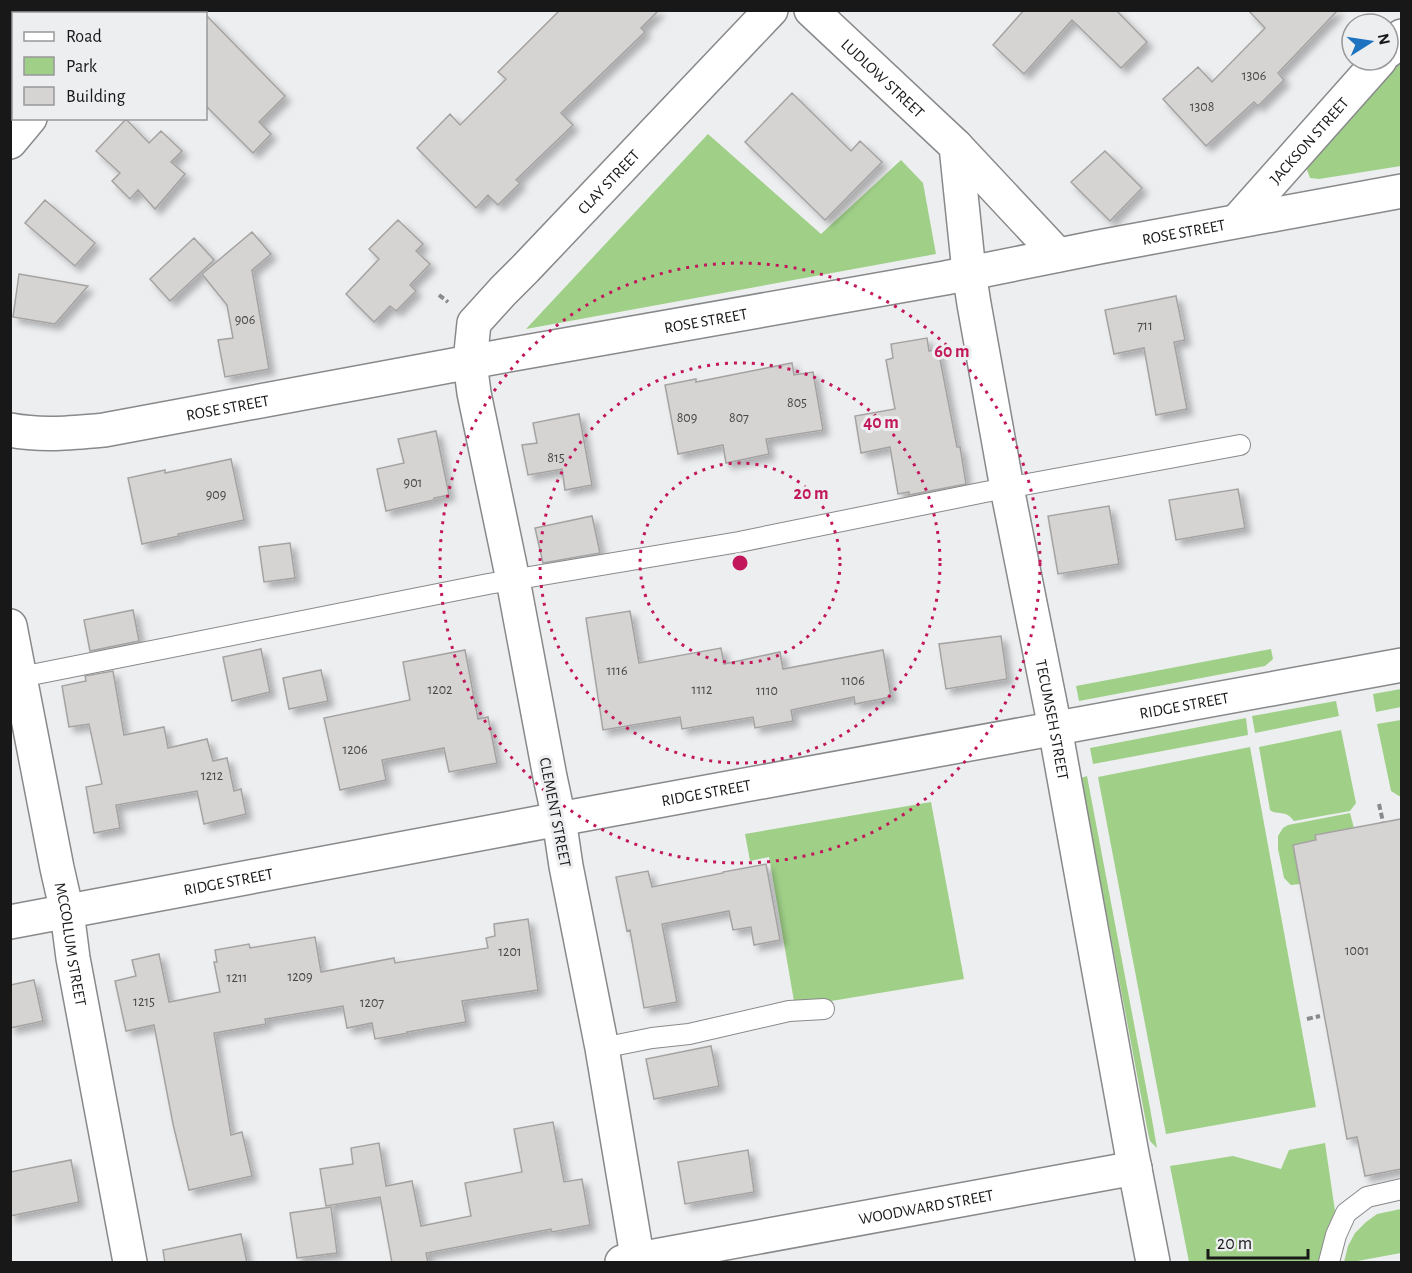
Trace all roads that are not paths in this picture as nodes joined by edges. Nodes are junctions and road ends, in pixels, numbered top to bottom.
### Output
1 (771, 10) edge
2 (811, 10) edge
3 (1369, 72) edge
4 (28, 120) edge
5 (10, 142) edge
6 (956, 146) junction
7 (1401, 191) edge
8 (1237, 221) junction
9 (1058, 255) junction
10 (969, 272) junction
11 (470, 362) junction
12 (10, 430) edge
13 (1240, 445) dead end
14 (1007, 488) junction
15 (513, 580) junction
16 (10, 626) edge
17 (1401, 665) edge
18 (21, 677) junction
19 (1055, 728) junction
20 (559, 819) junction
21 (67, 912) junction
22 (10, 922) edge
23 (824, 1009) dead end
24 (602, 1048) junction
25 (1135, 1168) junction
26 (1401, 1189) edge
27 (632, 1262) edge
28 (130, 1263) edge
29 (1153, 1263) edge
30 (1329, 1263) edge

1 - 11 street, CLAY STREET
2 - 6 street, LUDLOW STREET
3 - 8 street, JACKSON STREET
4 - 5 street
6 - 9 street, LUDLOW STREET
6 - 10 street
7 - 8 street, ROSE STREET
8 - 9 street, ROSE STREET
9 - 10 street, ROSE STREET
10 - 11 street, ROSE STREET
10 - 14 street, TECUMSEH STREET
11 - 12 street, ROSE STREET
11 - 15 street, CLEMENT STREET
13 - 14 lane
14 - 15 lane
14 - 19 street, TECUMSEH STREET
15 - 18 lane
15 - 20 street, CLEMENT STREET
16 - 18 street, MCCOLLUM STREET
17 - 19 street, RIDGE STREET
18 - 21 street, MCCOLLUM STREET
19 - 20 street, RIDGE STREET
19 - 25 street, TECUMSEH STREET
20 - 21 street, RIDGE STREET
20 - 24 street, CLEMENT STREET
21 - 22 street, RIDGE STREET
21 - 28 street, MCCOLLUM STREET
23 - 24 lane
24 - 27 street, CLEMENT STREET
25 - 27 street, WOODWARD STREET
25 - 29 street
26 - 30 lane

